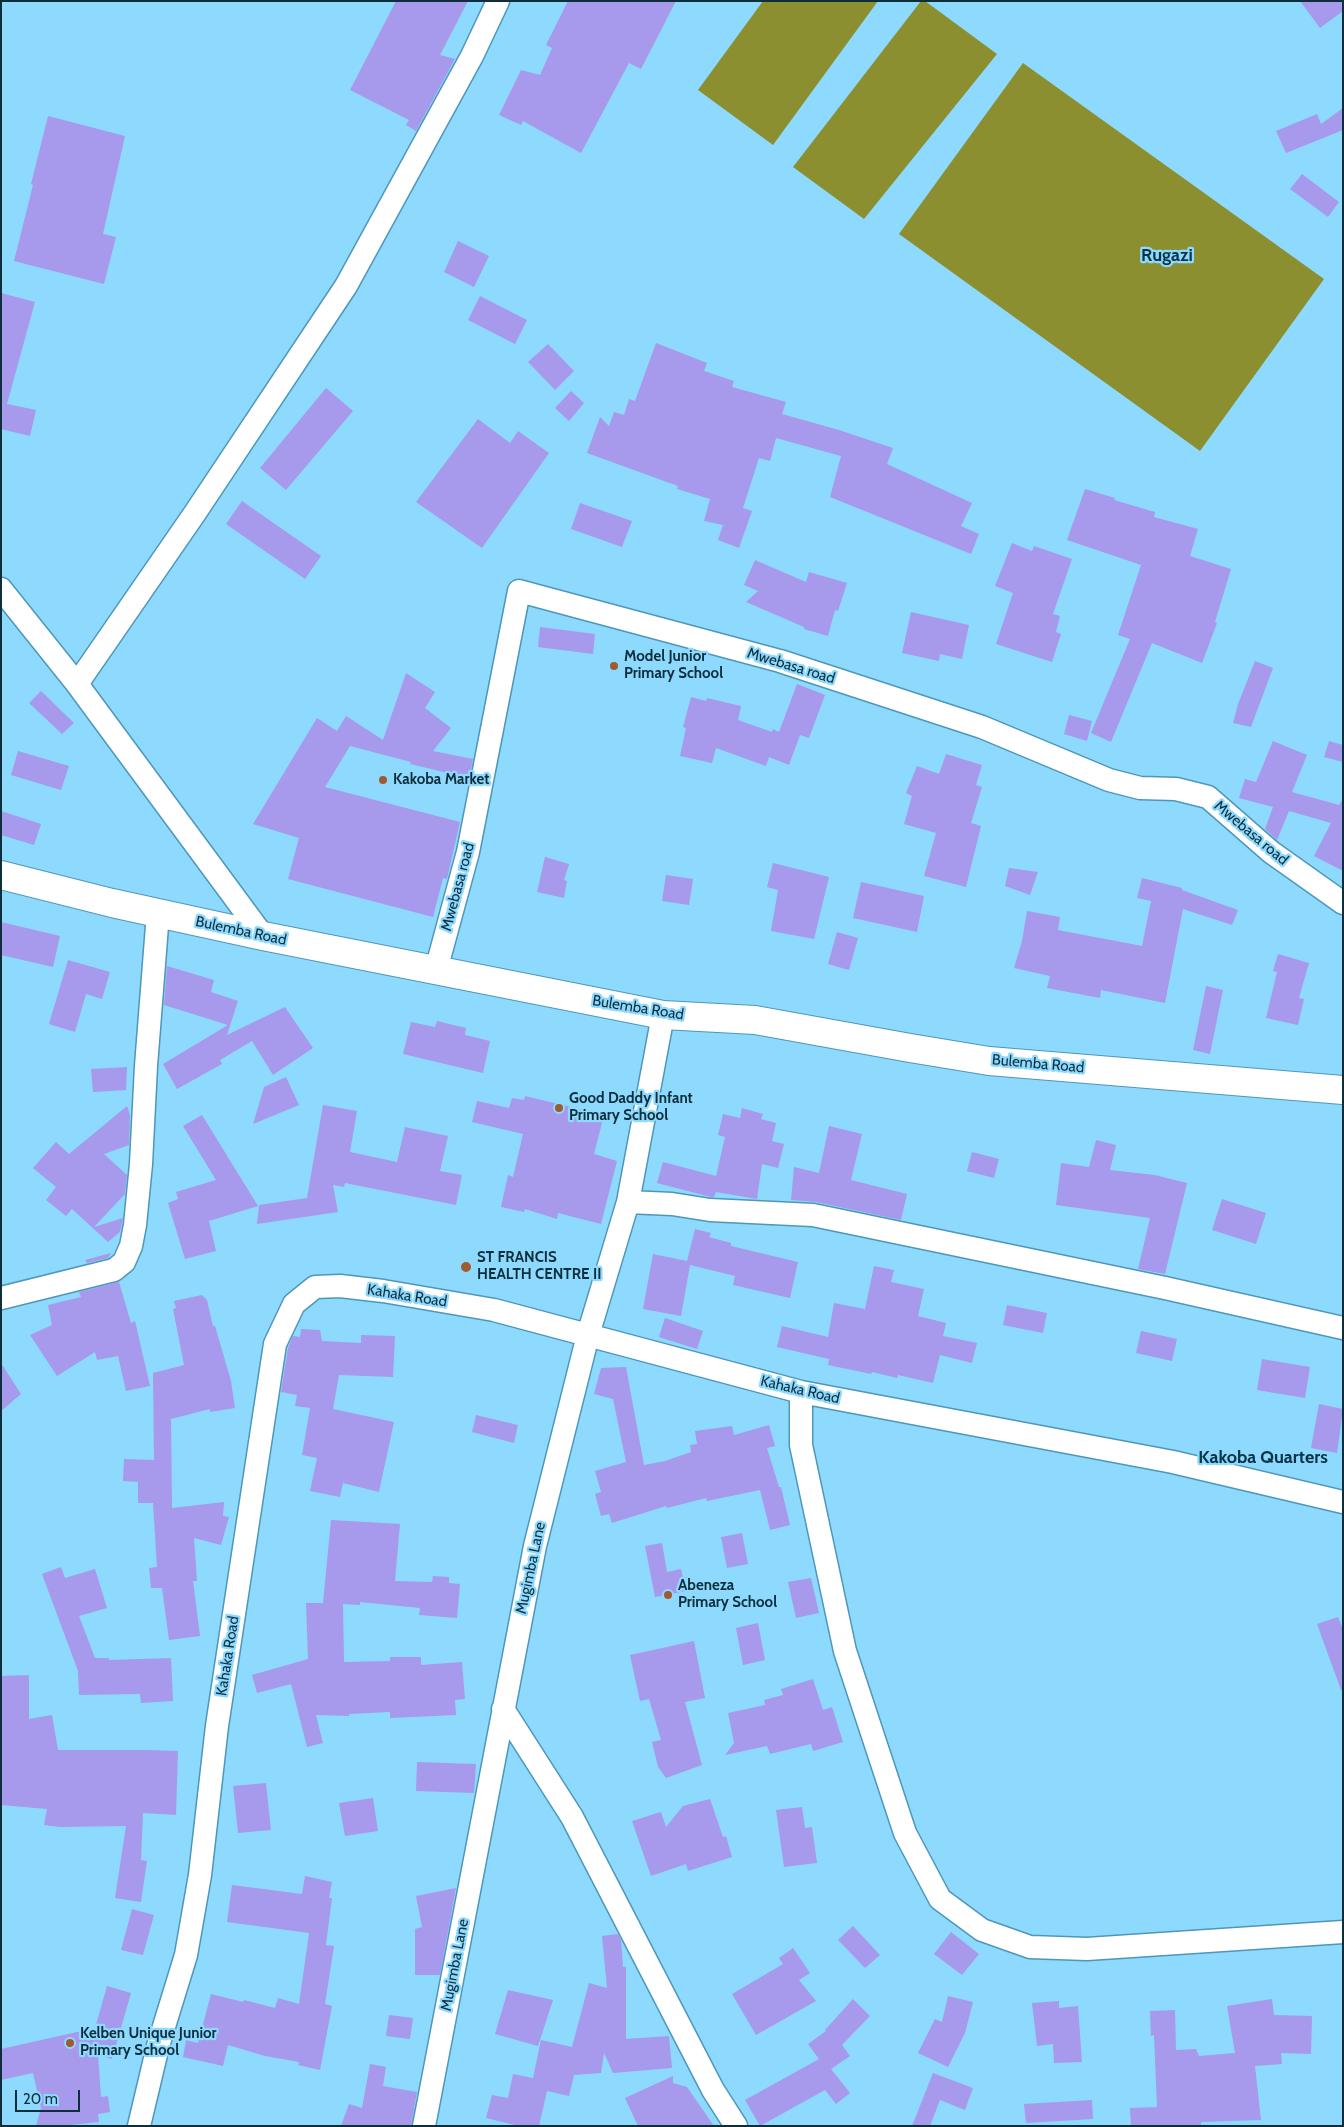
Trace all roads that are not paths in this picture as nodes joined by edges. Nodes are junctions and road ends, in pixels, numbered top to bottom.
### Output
1 (498, 1) edge
2 (1, 589) edge
3 (77, 684) junction
4 (1, 875) edge
5 (1343, 903) edge
6 (158, 913) junction
7 (263, 936) junction
8 (436, 970) junction
9 (663, 1015) junction
10 (1343, 1090) edge
11 (628, 1202) junction
12 (1, 1298) edge
13 (1343, 1328) edge
14 (588, 1335) junction
15 (801, 1392) junction
16 (1343, 1502) edge
17 (503, 1710) junction
18 (1343, 1932) edge
19 (139, 2126) edge
20 (424, 2126) edge
21 (736, 2126) edge

1 - 3 street
2 - 3 street
3 - 7 street
4 - 6 main road, Bulemba Road
5 - 8 street, Mwebasa road
6 - 7 main road, Bulemba Road
6 - 12 street
7 - 8 main road, Bulemba Road
8 - 9 main road, Bulemba Road
9 - 10 main road, Bulemba Road
9 - 11 street, Mugimba Lane
11 - 13 street
11 - 14 street, Mugimba Lane
14 - 15 street, Kahaka Road
14 - 17 street, Mugimba Lane
14 - 19 street, Kahaka Road
15 - 16 street, Kahaka Road
15 - 18 street
17 - 20 street, Mugimba Lane
17 - 21 street

